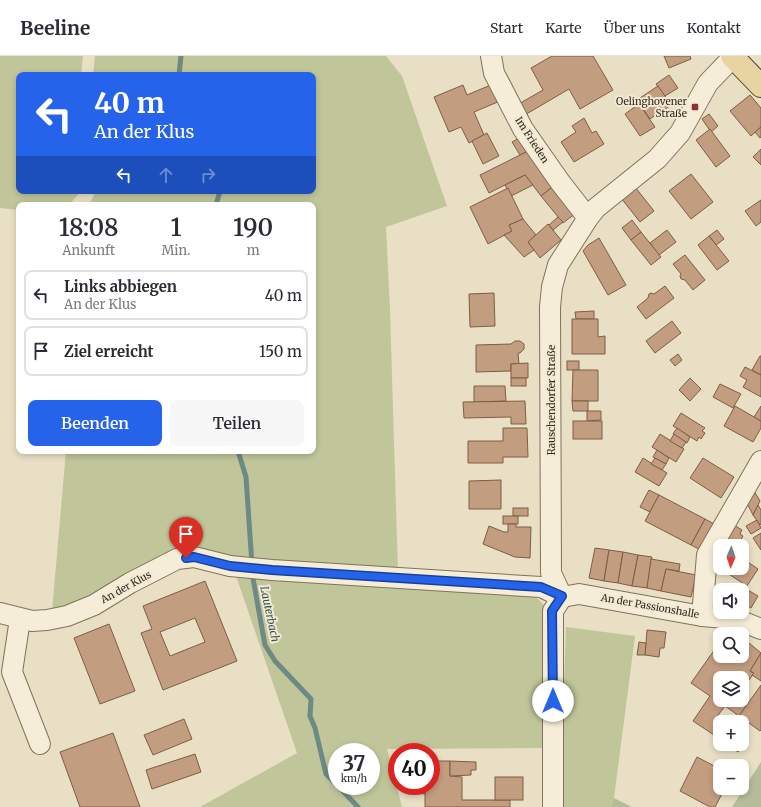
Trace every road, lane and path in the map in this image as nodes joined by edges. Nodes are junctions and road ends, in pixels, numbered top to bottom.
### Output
1 (491, 56) edge
2 (733, 56) edge
3 (760, 83) edge
4 (588, 218) junction
5 (761, 461) edge
6 (562, 596) junction
7 (0, 613) edge
8 (702, 616) junction
9 (20, 619) junction
10 (761, 630) edge
11 (40, 744) dead end
12 (552, 807) edge

1 - 4 street, Im Frieden
2 - 3 main road
2 - 4 street, Rauschendorfer Straße
4 - 6 street, Rauschendorfer Straße
5 - 8 street
6 - 8 street, An der Passionshalle
6 - 9 street, An der Klus
6 - 12 street
7 - 9 street, An der Klus
8 - 10 street, An der Passionshalle
9 - 11 street

